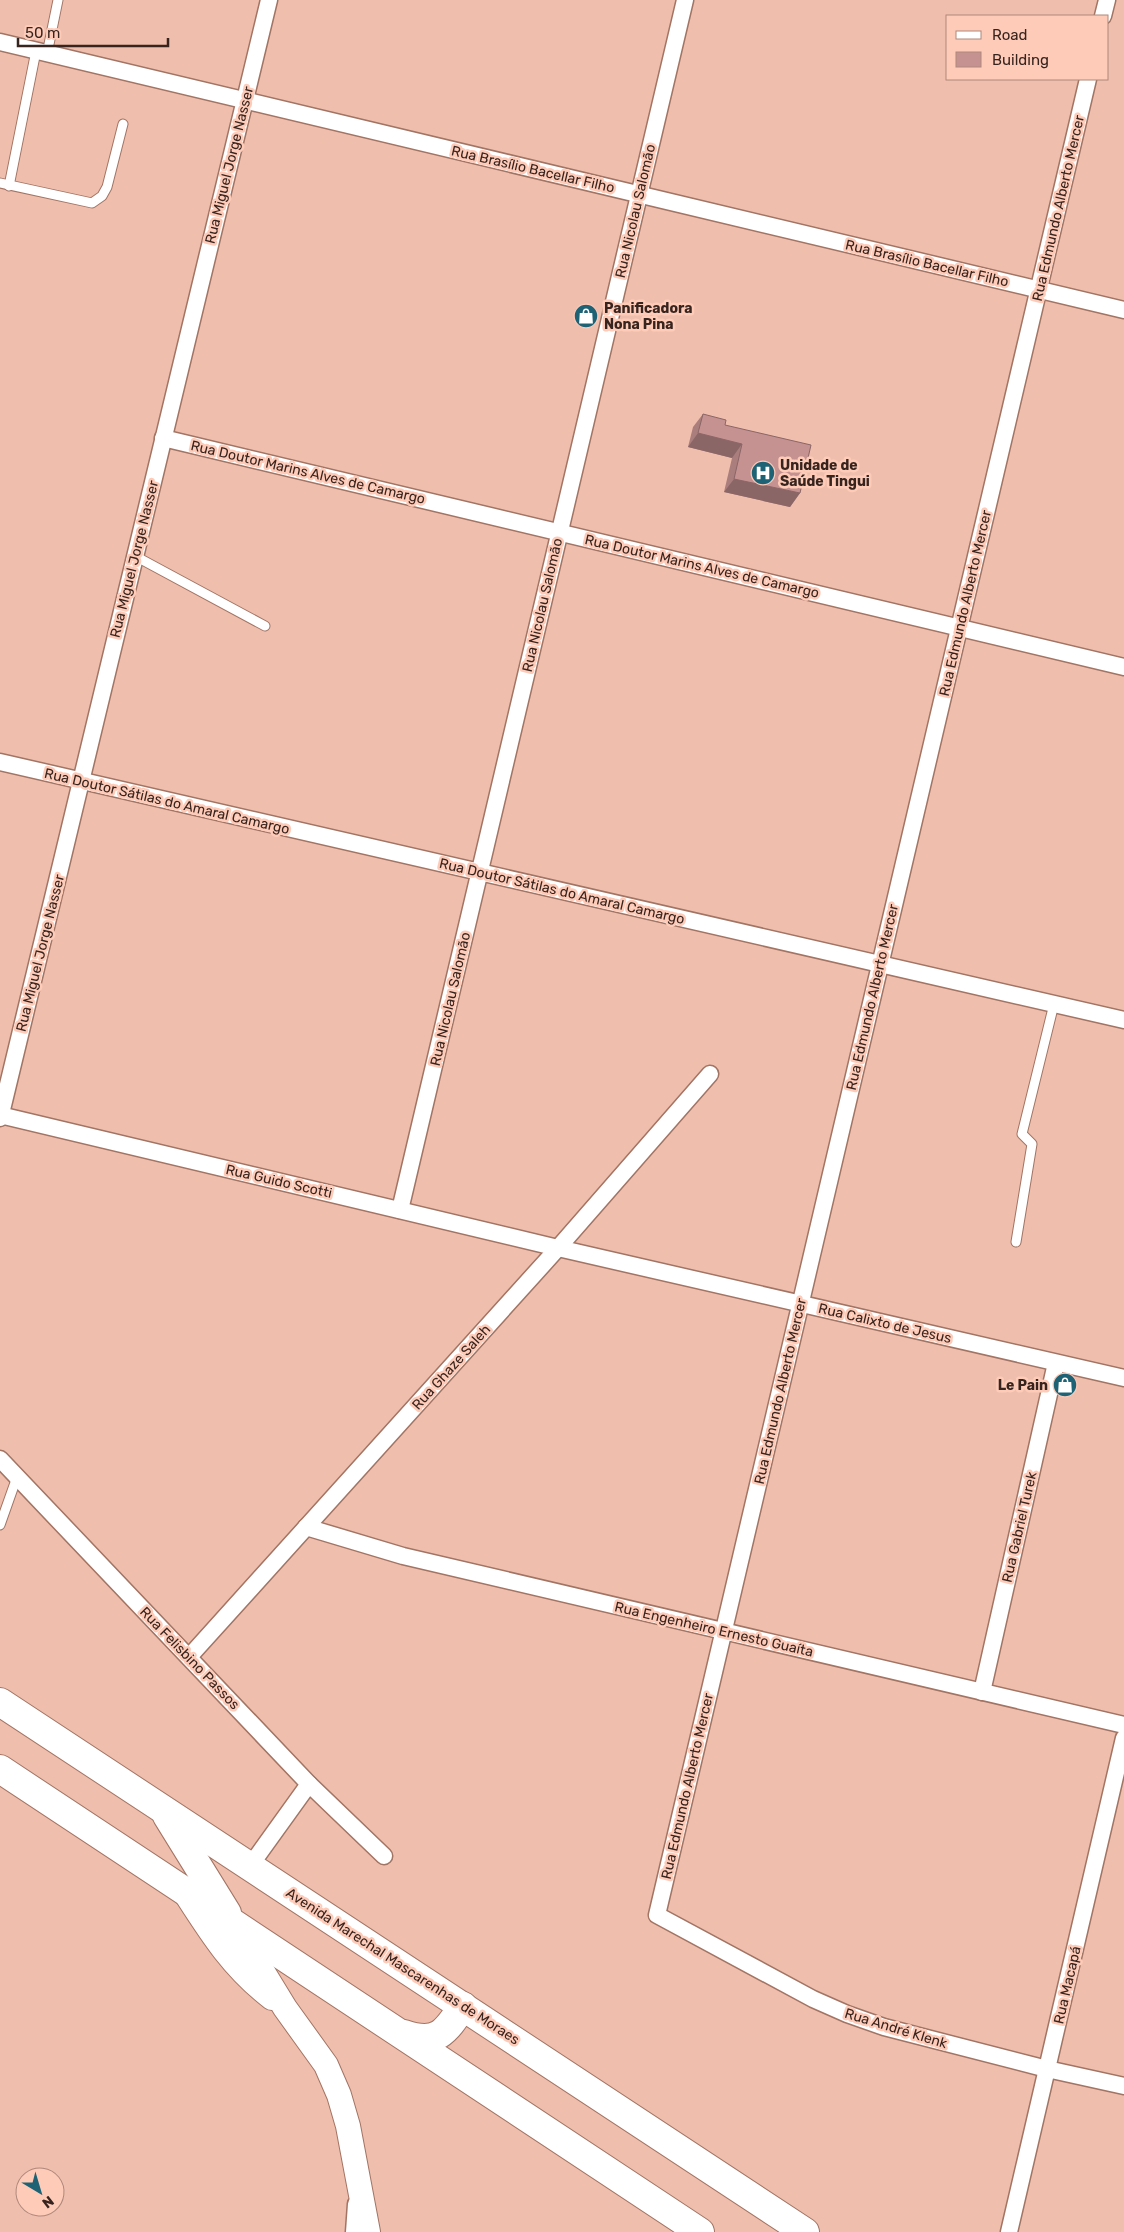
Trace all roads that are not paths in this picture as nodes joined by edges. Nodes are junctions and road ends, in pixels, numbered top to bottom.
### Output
1 (58, 0) edge
2 (269, 0) edge
3 (685, 0) edge
4 (1106, 0) edge
5 (1103, 15) edge
6 (0, 42) edge
7 (42, 52) junction
8 (1088, 80) edge
9 (245, 101) junction
10 (123, 124) dead end
11 (4, 184) edge
12 (639, 194) junction
13 (1038, 289) junction
14 (1124, 310) edge
15 (164, 438) junction
16 (560, 532) junction
17 (135, 556) junction
18 (265, 626) dead end
19 (959, 628) junction
20 (1124, 667) edge
21 (0, 762) edge
22 (81, 781) junction
23 (480, 872) junction
24 (880, 964) junction
25 (1054, 1004) junction
26 (1124, 1020) edge
27 (710, 1074) dead end
28 (0, 1116) edge
29 (400, 1210) junction
30 (1016, 1242) dead end
31 (558, 1248) junction
32 (801, 1304) junction
33 (1056, 1363) junction
34 (1124, 1378) edge
35 (0, 1459) edge
36 (17, 1477) junction
37 (0, 1525) edge
38 (306, 1527) junction
39 (724, 1631) junction
40 (189, 1657) junction
41 (982, 1692) junction
42 (0, 1702) edge
43 (1124, 1725) edge
44 (1124, 1738) edge
45 (0, 1769) edge
46 (310, 1784) junction
47 (163, 1808) junction
48 (384, 1856) dead end
49 (250, 1866) junction
50 (183, 1889) junction
51 (657, 1915) joint
52 (232, 1921) junction
53 (463, 2006) junction
54 (285, 2008) junction
55 (402, 2033) junction
56 (1047, 2069) junction
57 (1124, 2086) edge
58 (358, 2184) junction
59 (354, 2232) edge
60 (368, 2232) edge
61 (700, 2232) edge
62 (805, 2232) edge
63 (1009, 2232) edge

1 - 7 lane
2 - 9 street, Rua Miguel Jorge Nasser
3 - 12 street, Rua Nicolau Salomão
4 - 5 street
6 - 7 street, Rua Brasílio Bacellar Filho
7 - 9 street, Rua Brasílio Bacellar Filho
7 - 11 lane
8 - 13 street, Rua Edmundo Alberto Mercer
9 - 12 street, Rua Brasílio Bacellar Filho
9 - 15 street, Rua Miguel Jorge Nasser
10 - 11 lane
12 - 13 street, Rua Brasílio Bacellar Filho
12 - 16 street, Rua Nicolau Salomão
13 - 14 street, Rua Brasílio Bacellar Filho
13 - 19 street, Rua Edmundo Alberto Mercer
15 - 16 street, Rua Doutor Marins Alves de Camargo
15 - 17 street, Rua Miguel Jorge Nasser
16 - 19 street, Rua Doutor Marins Alves de Camargo
16 - 23 street, Rua Nicolau Salomão
17 - 18 lane
17 - 22 street, Rua Miguel Jorge Nasser
19 - 20 street, Rua Doutor Marins Alves de Camargo
19 - 24 street, Rua Edmundo Alberto Mercer
21 - 22 street, Rua Doutor Sátilas do Amaral Camargo
22 - 23 street, Rua Doutor Sátilas do Amaral Camargo
22 - 28 street, Rua Miguel Jorge Nasser
23 - 24 street, Rua Doutor Sátilas do Amaral Camargo
23 - 29 street, Rua Nicolau Salomão
24 - 25 street, Rua Doutor Sátilas do Amaral Camargo
24 - 32 street, Rua Edmundo Alberto Mercer
25 - 26 street, Rua Doutor Sátilas do Amaral Camargo
25 - 30 lane
27 - 31 street, Rua Ghaze Saleh
28 - 29 street, Rua Guido Scotti
29 - 31 street, Rua Guido Scotti
31 - 32 street, Rua Calixto de Jesus
31 - 38 street, Rua Ghaze Saleh
32 - 33 street, Rua Calixto de Jesus
32 - 39 street, Rua Edmundo Alberto Mercer
33 - 34 street, Rua Calixto de Jesus
33 - 41 street, Rua Gabriel Turek
35 - 36 street, Rua Felisbino Passos
36 - 37 lane
36 - 40 street, Rua Felisbino Passos
38 - 39 street, Rua Engenheiro Ernesto Guaíta
38 - 40 street, Rua Ghaze Saleh
39 - 41 street, Rua Engenheiro Ernesto Guaíta
39 - 51 street, Rua Edmundo Alberto Mercer
40 - 46 street, Rua Felisbino Passos
41 - 43 street, Rua Engenheiro Ernesto Guaíta
42 - 47 highway, Avenida Marechal Mascarenhas de Moraes
44 - 56 street, Rua Macapá
45 - 50 highway
46 - 48 street, Rua Felisbino Passos
46 - 49 street
47 - 49 highway, Avenida Marechal Mascarenhas de Moraes
47 - 52 highway
49 - 53 highway, Avenida Marechal Mascarenhas de Moraes
50 - 52 highway
50 - 54 main road
51 - 56 street, Rua André Klenk
52 - 54 main road
52 - 55 highway
53 - 55 highway
53 - 62 highway, Avenida Marechal Mascarenhas de Moraes
54 - 58 main road
55 - 61 highway
56 - 57 street, Rua André Klenk
56 - 63 street, Rua Macapá
58 - 59 street
58 - 60 main road

